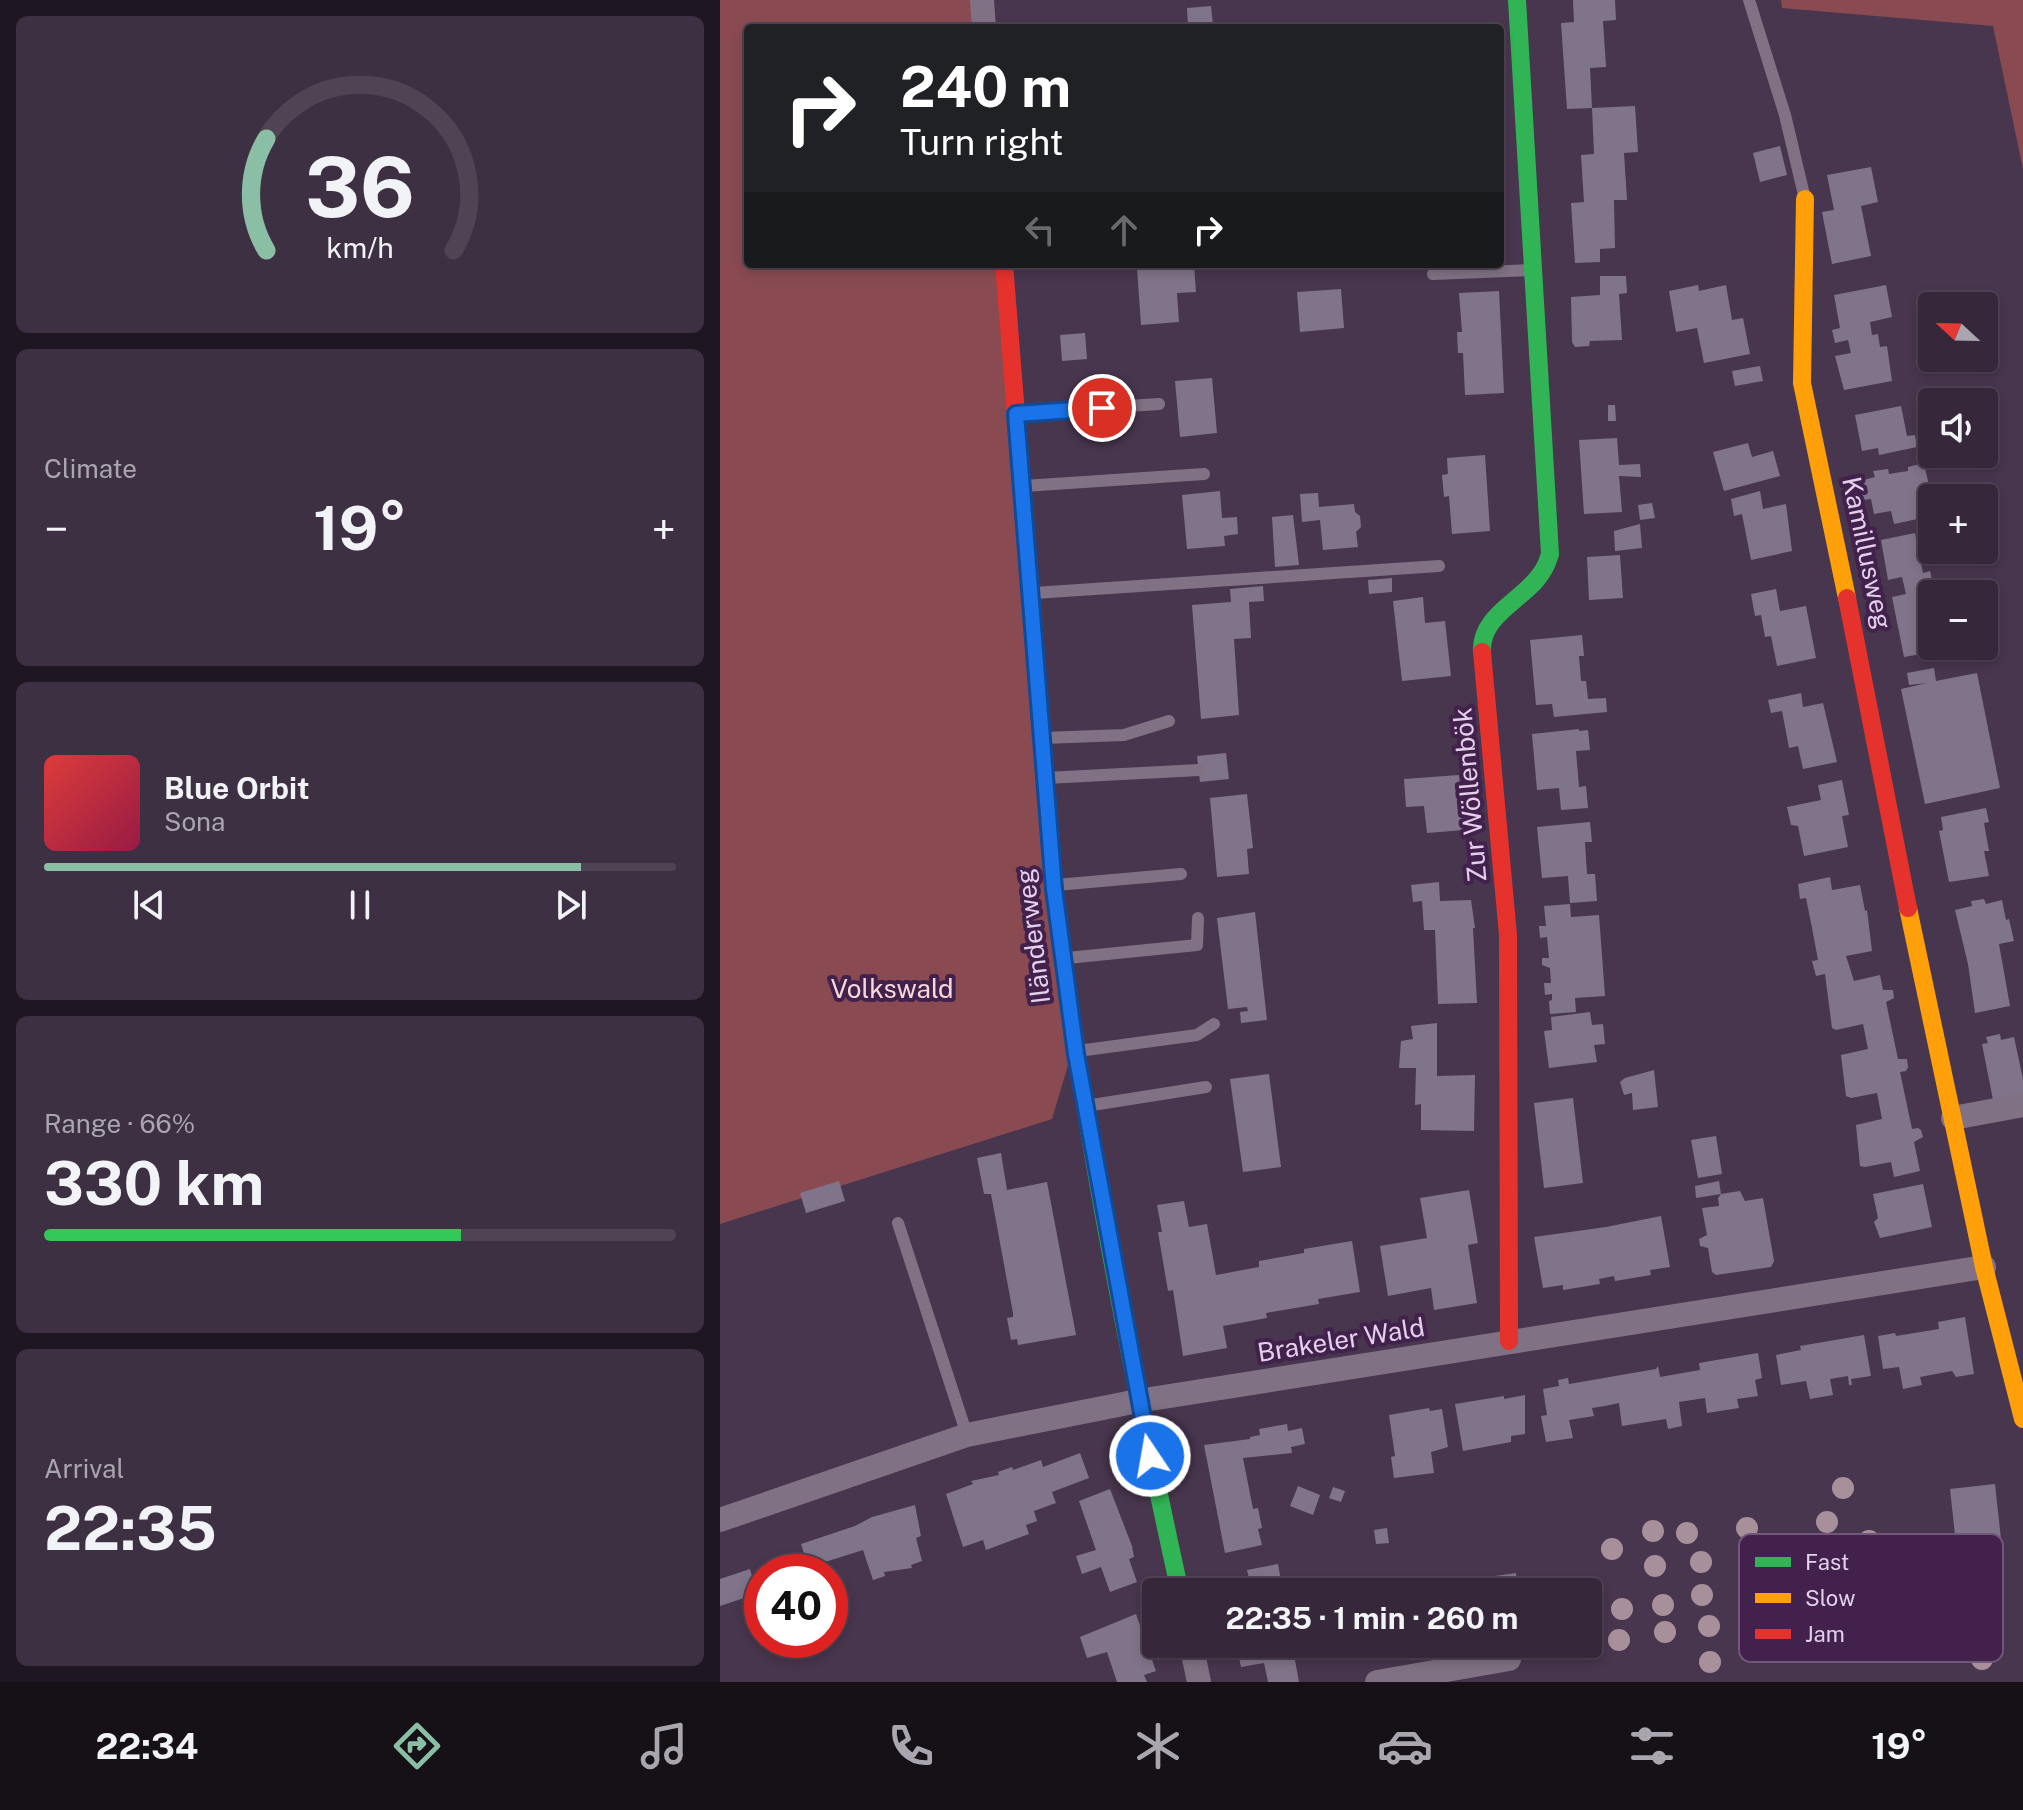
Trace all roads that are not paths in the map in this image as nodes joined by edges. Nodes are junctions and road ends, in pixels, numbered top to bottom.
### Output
1 (984, 0) edge
2 (1517, 0) edge
3 (1749, 0) edge
4 (984, 24) edge
5 (1805, 199) joint
6 (1004, 268) edge
7 (1534, 270) junction
8 (1433, 274) dead end
9 (1159, 404) dead end
10 (1016, 414) junction
11 (1204, 474) dead end
12 (1022, 486) junction
13 (1439, 566) dead end
14 (1031, 594) junction
15 (1169, 721) dead end
16 (1043, 738) junction
17 (1199, 770) dead end
18 (1045, 778) junction
19 (1181, 874) dead end
20 (1054, 886) junction
21 (1198, 918) dead end
22 (1063, 959) junction
23 (1214, 1024) dead end
24 (1076, 1052) junction
25 (1206, 1087) dead end
26 (2023, 1105) edge
27 (1085, 1107) junction
28 (1953, 1118) junction
29 (898, 1223) dead end
30 (1984, 1267) junction
31 (1509, 1341) junction
32 (1138, 1401) junction
33 (2023, 1419) edge
34 (967, 1435) junction
35 (720, 1520) edge
36 (1177, 1578) edge
37 (1194, 1658) edge
38 (1509, 1659) dead end
39 (1199, 1682) edge
40 (1377, 1682) edge

1 - 4 street
2 - 7 street, Zur Wöllenbök
3 - 5 lane, Kamillusweg
5 - 28 street, Kamillusweg
6 - 10 street, Iländerweg
7 - 8 lane
7 - 31 street, Zur Wöllenbök
9 - 10 lane
10 - 12 street, Iländerweg
11 - 12 lane
12 - 14 street, Iländerweg
13 - 14 lane
14 - 16 street, Iländerweg
15 - 16 lane
16 - 18 street, Iländerweg
17 - 18 lane
18 - 20 street, Iländerweg
19 - 20 lane
20 - 22 street, Iländerweg
21 - 22 lane
22 - 24 street, Iländerweg
23 - 24 lane
24 - 27 street, Iländerweg
25 - 27 lane
26 - 28 street
27 - 32 street, Iländerweg
28 - 30 street, Kamillusweg
29 - 34 lane
30 - 31 street, Brakeler Wald
30 - 33 street, Kamillusweg
31 - 32 street, Brakeler Wald
32 - 34 street, Brakeler Wald
32 - 36 street, Iländerweg
34 - 35 street, Brakeler Wald
37 - 39 street
38 - 40 street

